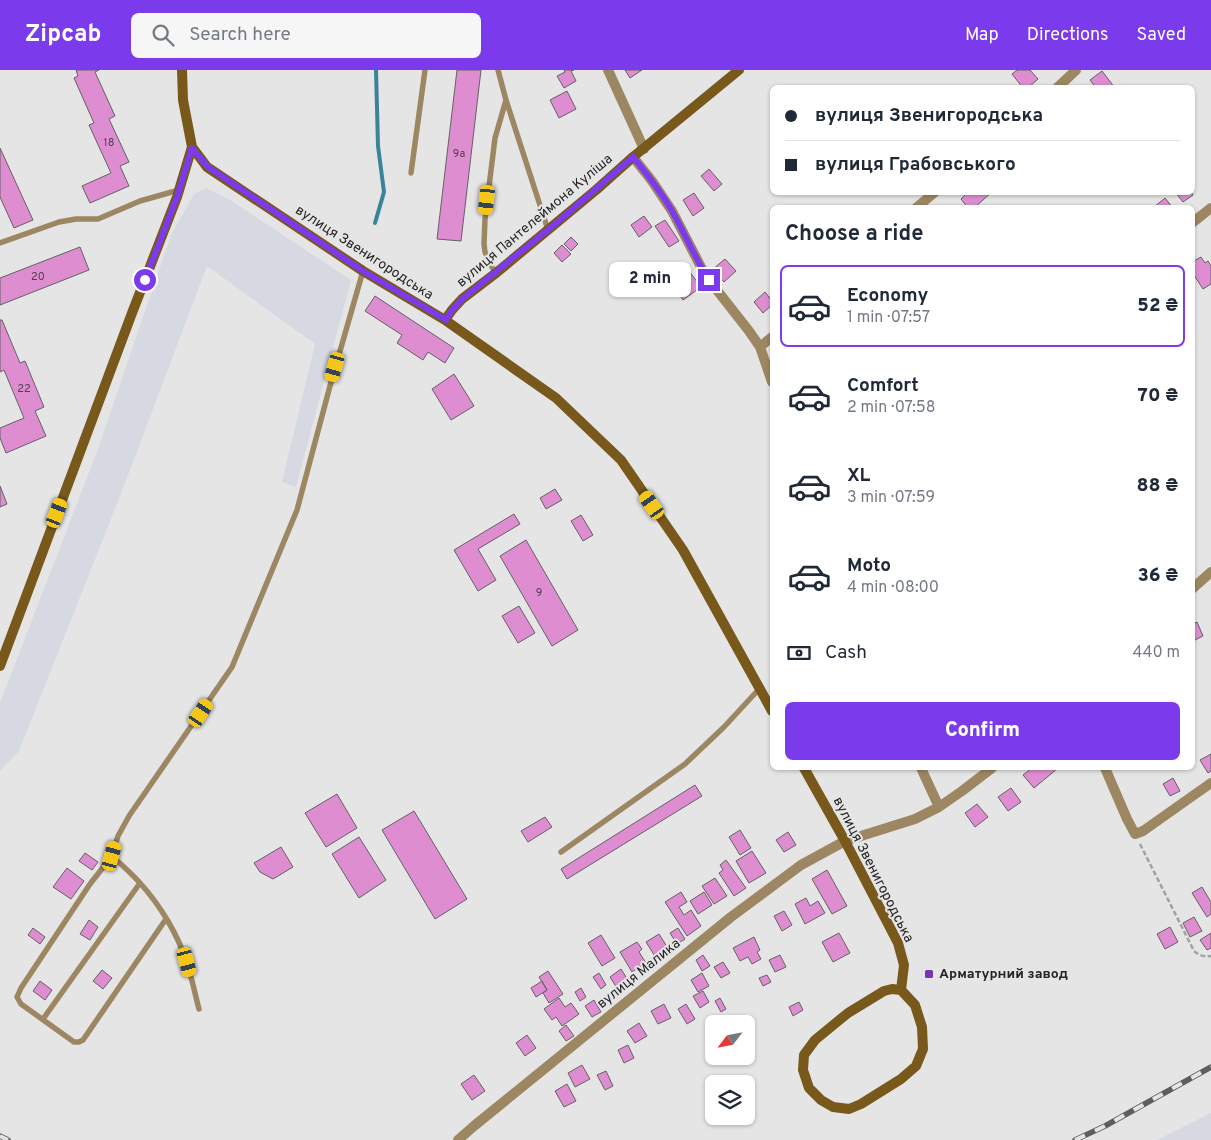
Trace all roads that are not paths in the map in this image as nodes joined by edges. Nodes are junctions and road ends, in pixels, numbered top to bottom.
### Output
1 (182, 70) edge
2 (425, 70) edge
3 (498, 70) edge
4 (608, 70) edge
5 (739, 70) edge
6 (1076, 70) edge
7 (1060, 85) edge
8 (506, 100) junction
9 (192, 148) junction
10 (644, 149) junction
11 (633, 157) junction
12 (410, 173) dead end
13 (179, 190) junction
14 (931, 195) edge
15 (920, 205) edge
16 (1211, 208) edge
17 (1195, 221) edge
18 (548, 230) junction
19 (0, 244) edge
20 (363, 271) junction
21 (496, 273) junction
22 (446, 320) junction
23 (770, 339) edge
24 (760, 347) junction
25 (770, 376) edge
26 (1211, 572) edge
27 (1195, 586) edge
28 (0, 666) edge
29 (760, 688) junction
30 (770, 707) edge
31 (805, 770) edge
32 (922, 770) edge
33 (989, 770) edge
34 (1106, 770) edge
35 (1211, 783) edge
36 (939, 806) junction
37 (844, 841) junction
38 (561, 852) dead end
39 (112, 856) junction
40 (140, 883) junction
41 (166, 919) junction
42 (901, 990) junction
43 (200, 1009) dead end
44 (42, 1019) junction
45 (458, 1140) edge

1 - 9 street, вулиця Звенигородська
2 - 12 lane
3 - 8 lane
4 - 10 street
5 - 10 street, вулиця Пантелеймона Куліша
6 - 7 street
8 - 18 lane
8 - 21 lane
9 - 13 street, вулиця Звенигородська
9 - 20 street, вулиця Звенигородська
10 - 11 street, вулиця Пантелеймона Куліша
11 - 18 street, вулиця Пантелеймона Куліша
11 - 24 street
13 - 19 lane
13 - 28 street, вулиця Звенигородська
14 - 15 street
16 - 17 street
18 - 21 street, вулиця Пантелеймона Куліша
20 - 22 street, вулиця Звенигородська
20 - 39 lane
21 - 22 street, вулиця Пантелеймона Куліша
22 - 29 street, вулиця Звенигородська
23 - 24 street
24 - 25 street
26 - 27 street
29 - 30 street, вулиця Звенигородська
29 - 38 lane
31 - 37 street, вулиця Звенигородська
32 - 36 street
33 - 36 street, вулиця Малика
34 - 35 street
36 - 37 street, вулиця Малика
37 - 42 street, вулиця Звенигородська
37 - 45 street, вулиця Малика
39 - 40 lane
39 - 44 lane
40 - 41 lane
40 - 44 lane
41 - 43 lane
41 - 44 lane
42 - 42 street

